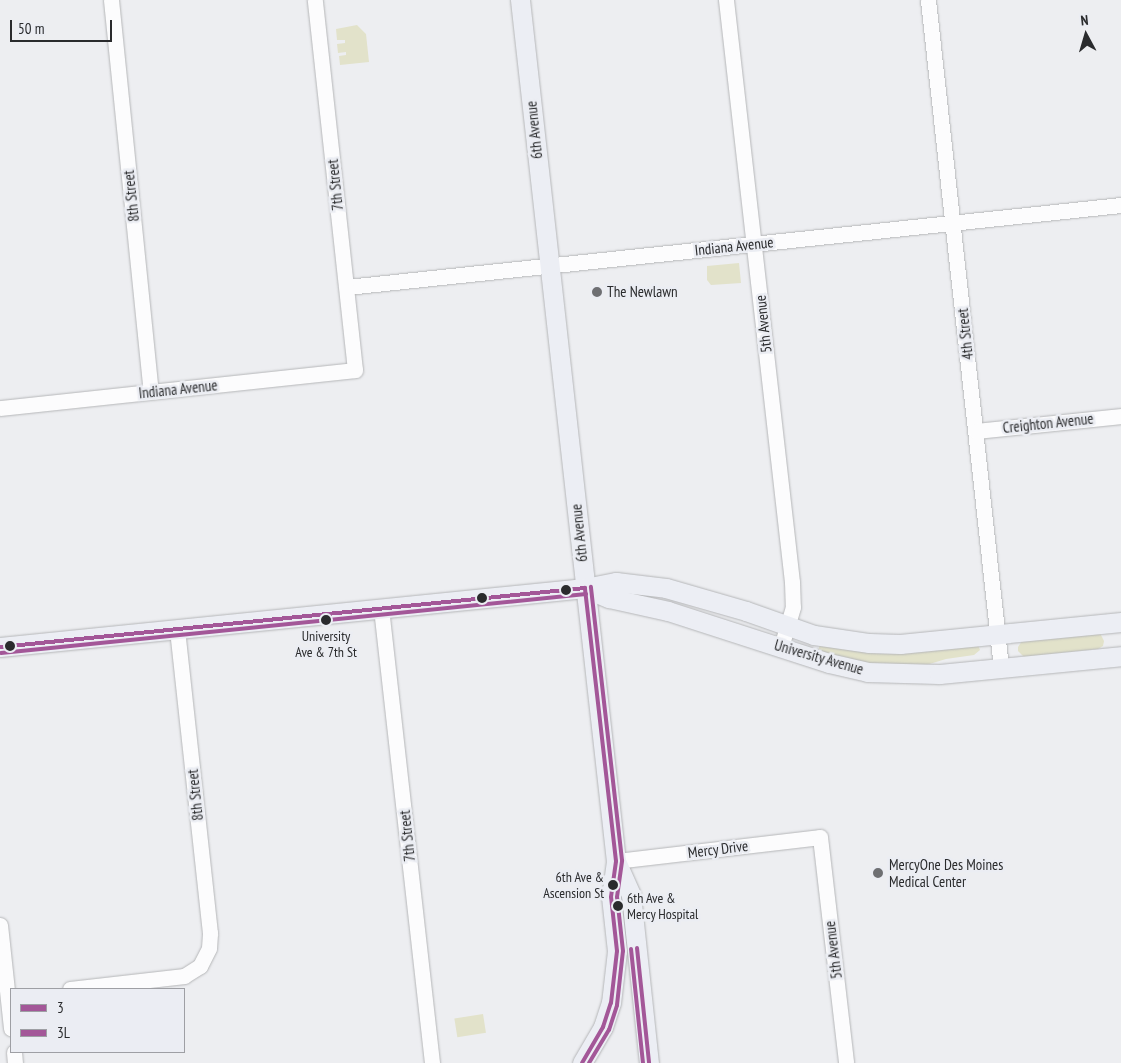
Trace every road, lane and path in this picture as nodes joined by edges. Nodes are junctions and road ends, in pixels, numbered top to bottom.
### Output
1 (111, 0) edge
2 (315, 0) edge
3 (520, 0) edge
4 (726, 0) edge
5 (928, 0) edge
6 (1121, 205) edge
7 (952, 223) junction
8 (754, 244) junction
9 (549, 265) junction
10 (346, 286) junction
11 (355, 370) joint
12 (151, 391) junction
13 (0, 408) edge
14 (1121, 416) edge
15 (976, 430) junction
16 (585, 588) junction
17 (381, 608) junction
18 (1121, 622) edge
19 (788, 627) junction
20 (177, 628) junction
21 (998, 635) junction
22 (0, 646) edge
23 (781, 647) junction
24 (1121, 656) edge
25 (1001, 668) junction
26 (820, 837) joint
27 (616, 861) junction
28 (0, 924) edge
29 (79, 988) edge
30 (10, 996) edge
31 (432, 1063) edge
32 (582, 1063) edge
33 (649, 1063) edge
34 (846, 1063) edge

1 - 12 street, 8th Street
2 - 10 street, 7th Street
3 - 9 main road, 6th Avenue
4 - 8 street, 5th Avenue
5 - 7 street, 4th Street
6 - 7 street, Indiana Avenue
7 - 8 street, Indiana Avenue
7 - 15 street, 4th Street
8 - 9 street, Indiana Avenue
8 - 19 street, 5th Avenue
9 - 10 street, Indiana Avenue
9 - 16 main road, 6th Avenue
10 - 11 street, 7th Street
11 - 12 street, Indiana Avenue
12 - 13 street, Indiana Avenue
14 - 15 street, Creighton Avenue
15 - 21 street, 4th Street
16 - 17 main road, University Avenue
16 - 19 main road, University Avenue
16 - 23 main road, University Avenue
16 - 27 main road, 6th Avenue
17 - 20 main road, University Avenue
17 - 31 street, 7th Street
18 - 21 main road, University Avenue
19 - 21 main road, University Avenue
19 - 23 street, 5th Avenue
20 - 22 main road, University Avenue
20 - 29 street, 8th Street
21 - 25 street, 4th Street
23 - 25 main road, University Avenue
24 - 25 main road, University Avenue
26 - 27 street, Mercy Drive
26 - 34 street, 5th Avenue
27 - 32 main road
27 - 33 main road, 6th Avenue
28 - 30 street

